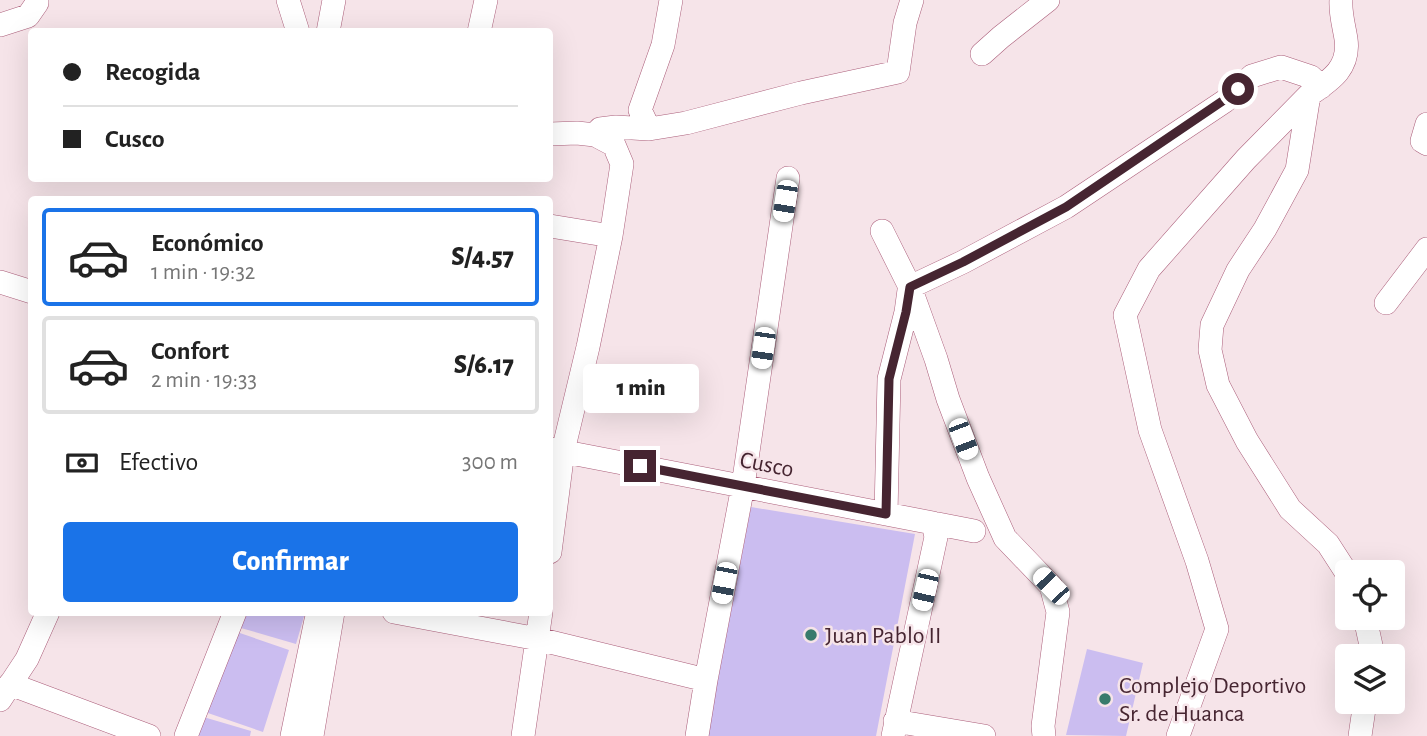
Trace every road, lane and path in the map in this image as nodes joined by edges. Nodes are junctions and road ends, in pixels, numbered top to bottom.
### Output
1 (37, 0) edge
2 (288, 0) edge
3 (334, 0) edge
4 (486, 0) edge
5 (671, 0) edge
6 (912, 0) edge
7 (1048, 0) edge
8 (1341, 0) edge
9 (0, 25) edge
10 (297, 28) edge
11 (329, 28) edge
12 (480, 28) edge
13 (982, 54) dead end
14 (1314, 86) junction
15 (1427, 124) edge
16 (649, 129) junction
17 (553, 134) edge
18 (595, 135) junction
19 (1427, 144) edge
20 (788, 178) dead end
21 (553, 226) edge
22 (882, 231) dead end
23 (611, 236) junction
24 (1427, 249) edge
25 (0, 282) edge
26 (910, 287) junction
27 (28, 291) edge
28 (1386, 303) dead end
29 (556, 450) edge
30 (743, 486) junction
31 (553, 501) edge
32 (886, 514) junction
33 (933, 523) junction
34 (974, 531) dead end
35 (1338, 560) edge
36 (46, 616) edge
37 (232, 616) edge
38 (320, 616) edge
39 (332, 616) edge
40 (415, 616) edge
41 (541, 616) edge
42 (538, 639) junction
43 (706, 680) junction
44 (5, 692) edge
45 (1363, 714) edge
46 (894, 729) edge
47 (149, 736) edge
48 (186, 736) edge
49 (292, 736) edge
50 (312, 736) edge
51 (523, 736) edge
52 (697, 736) edge
53 (984, 736) edge
54 (1044, 736) edge
55 (1178, 736) edge
56 (1360, 736) edge

1 - 9 street
2 - 10 street
3 - 11 street
4 - 12 street
5 - 16 street
6 - 16 street
7 - 13 street
8 - 14 street
14 - 26 street
14 - 35 street
14 - 55 street
15 - 19 street
16 - 18 street
17 - 18 street
18 - 23 street
20 - 30 street
21 - 23 street
22 - 26 street
23 - 29 street
24 - 28 street
25 - 27 street
26 - 32 street
26 - 54 street
29 - 30 street, Cusco
29 - 31 street
30 - 32 street, Cusco
30 - 43 street
32 - 33 street, Cusco
33 - 34 street, Cusco
33 - 46 street
36 - 44 street
37 - 48 street
38 - 49 street
39 - 50 street
40 - 42 street
41 - 42 street
42 - 43 street
42 - 51 street
43 - 52 street
44 - 47 street
45 - 56 street
46 - 53 street

